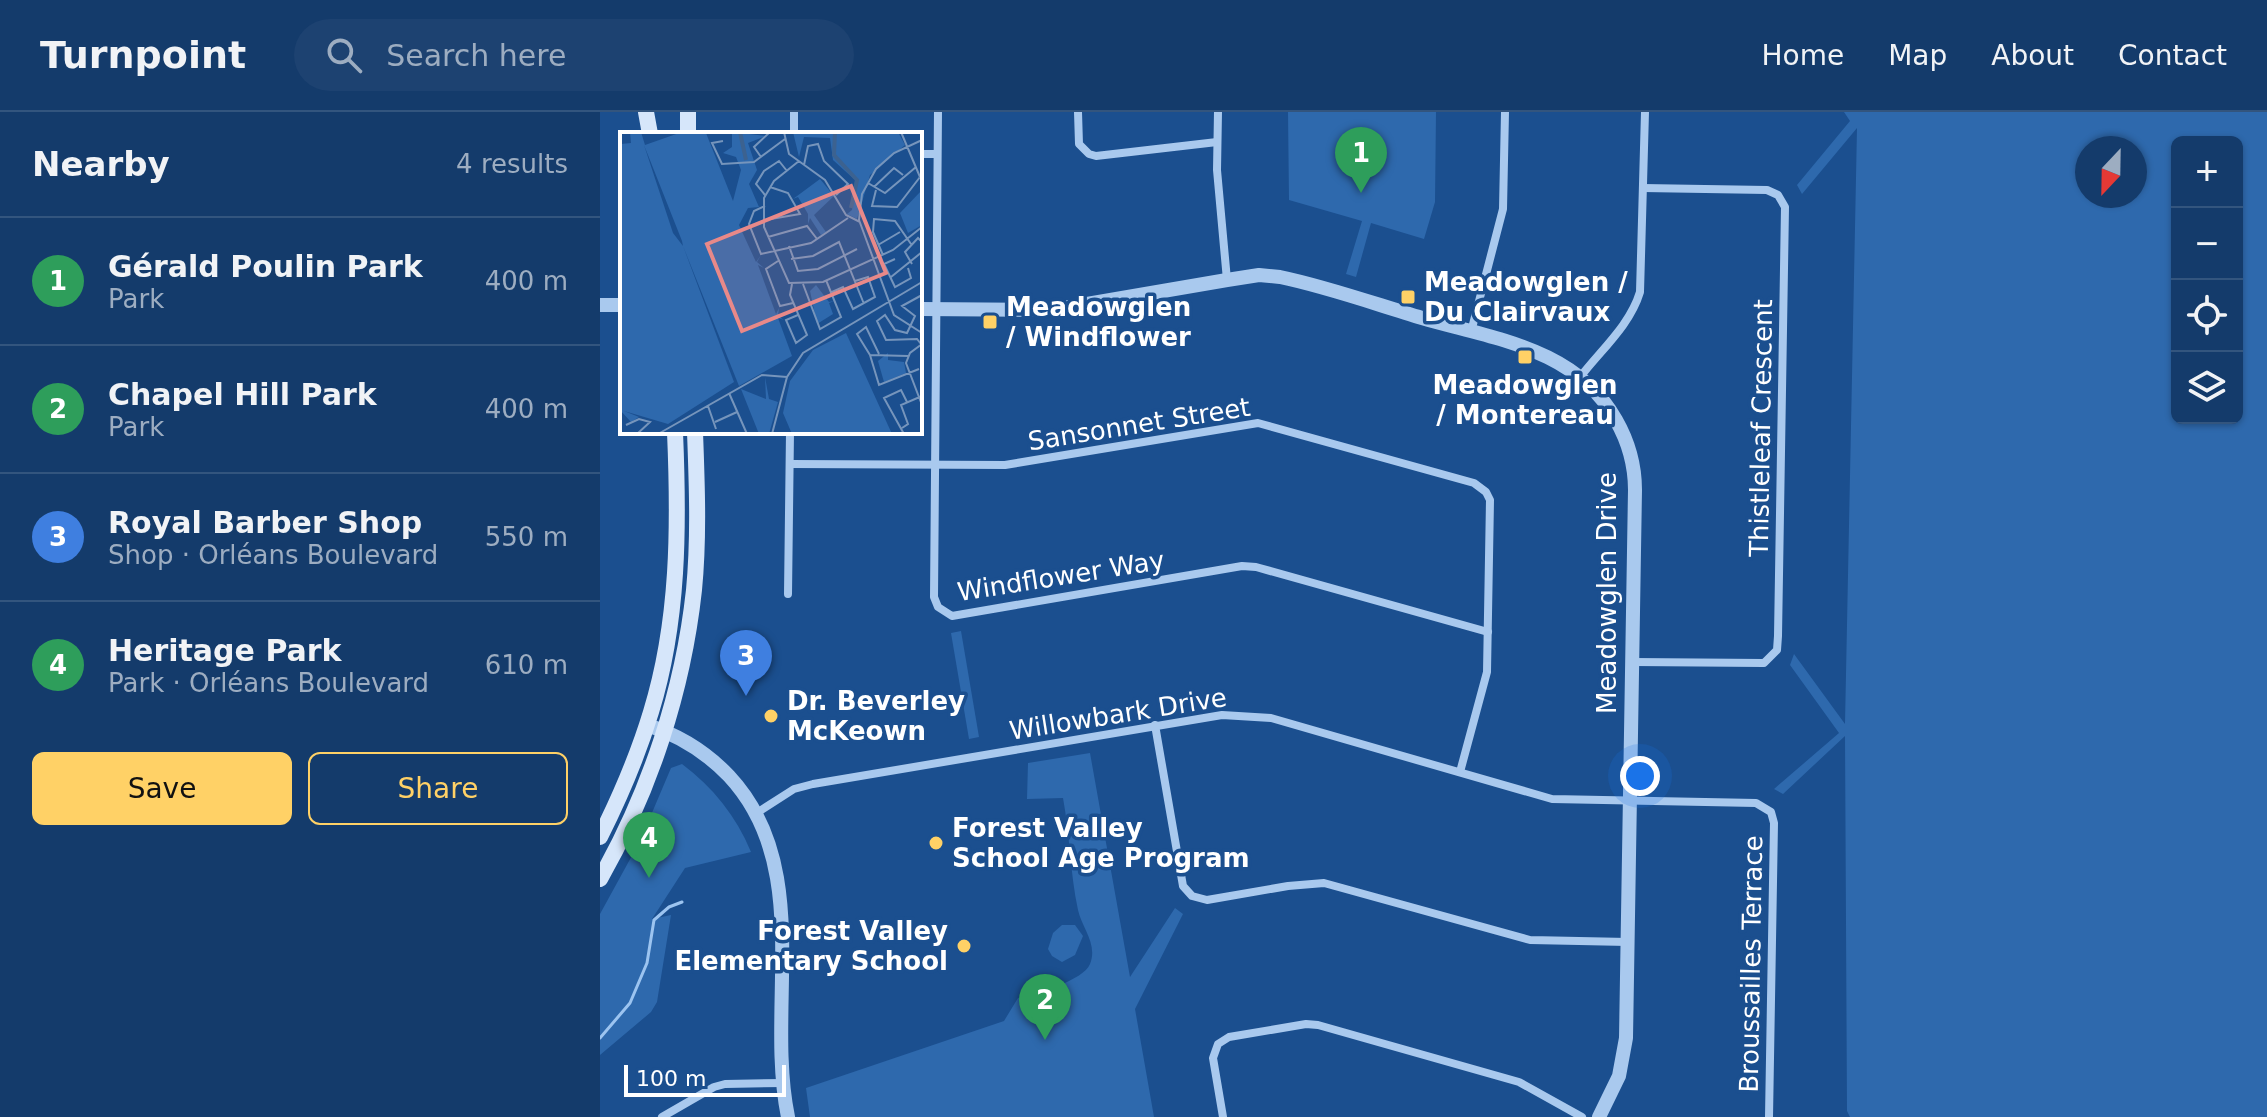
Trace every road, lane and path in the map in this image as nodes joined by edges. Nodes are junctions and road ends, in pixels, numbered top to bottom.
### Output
1 (646, 112) edge
2 (938, 112) edge
3 (1078, 112) edge
4 (1218, 112) edge
5 (1505, 112) edge
6 (1645, 112) edge
7 (650, 132) edge
8 (1217, 142) junction
9 (922, 154) edge
10 (937, 154) junction
11 (1643, 188) junction
12 (1227, 280) junction
13 (922, 309) edge
14 (937, 309) junction
15 (1471, 332) junction
16 (1581, 376) junction
17 (675, 434) edge
18 (695, 434) edge
19 (790, 434) edge
20 (790, 464) junction
21 (935, 465) junction
22 (788, 594) dead end
23 (1488, 632) junction
24 (1633, 662) junction
25 (647, 725) junction
26 (1155, 725) junction
27 (665, 731) junction
28 (1460, 772) junction
29 (1630, 801) junction
30 (755, 814) junction
31 (600, 837) edge
32 (600, 879) edge
33 (1628, 942) junction
34 (784, 1083) junction
35 (662, 1117) edge
36 (788, 1117) edge
37 (1223, 1117) edge
38 (1582, 1117) edge
39 (1599, 1117) edge
40 (1769, 1117) edge

1 - 7 main road
2 - 10 street, Windflower Way
3 - 8 street
4 - 8 street
5 - 15 street
6 - 11 street
8 - 12 street
9 - 10 street
10 - 14 street, Windflower Way
11 - 16 street
11 - 24 street, Thistleleaf Crescent
12 - 14 street, Meadowglen Drive
12 - 15 street, Meadowglen Drive
13 - 14 street, Meadowglen Drive
14 - 21 street, Windflower Way
15 - 16 street, Meadowglen Drive
16 - 24 street, Meadowglen Drive
17 - 25 main road
18 - 27 main road
19 - 20 street
20 - 21 street, Sansonnet Street
20 - 22 street
21 - 23 street, Sansonnet Street
21 - 23 street, Windflower Way
23 - 28 street, Sansonnet Street
24 - 29 street, Meadowglen Drive
25 - 27 street
25 - 31 main road
26 - 28 street, Willowbark Drive
26 - 30 street, Willowbark Drive
26 - 33 street
27 - 30 street
27 - 32 main road
28 - 29 street, Willowbark Drive
29 - 33 street, Meadowglen Drive
29 - 40 street, Broussailles Terrace
30 - 34 street
33 - 39 street, Meadowglen Drive
34 - 35 street
34 - 36 street
37 - 38 street

